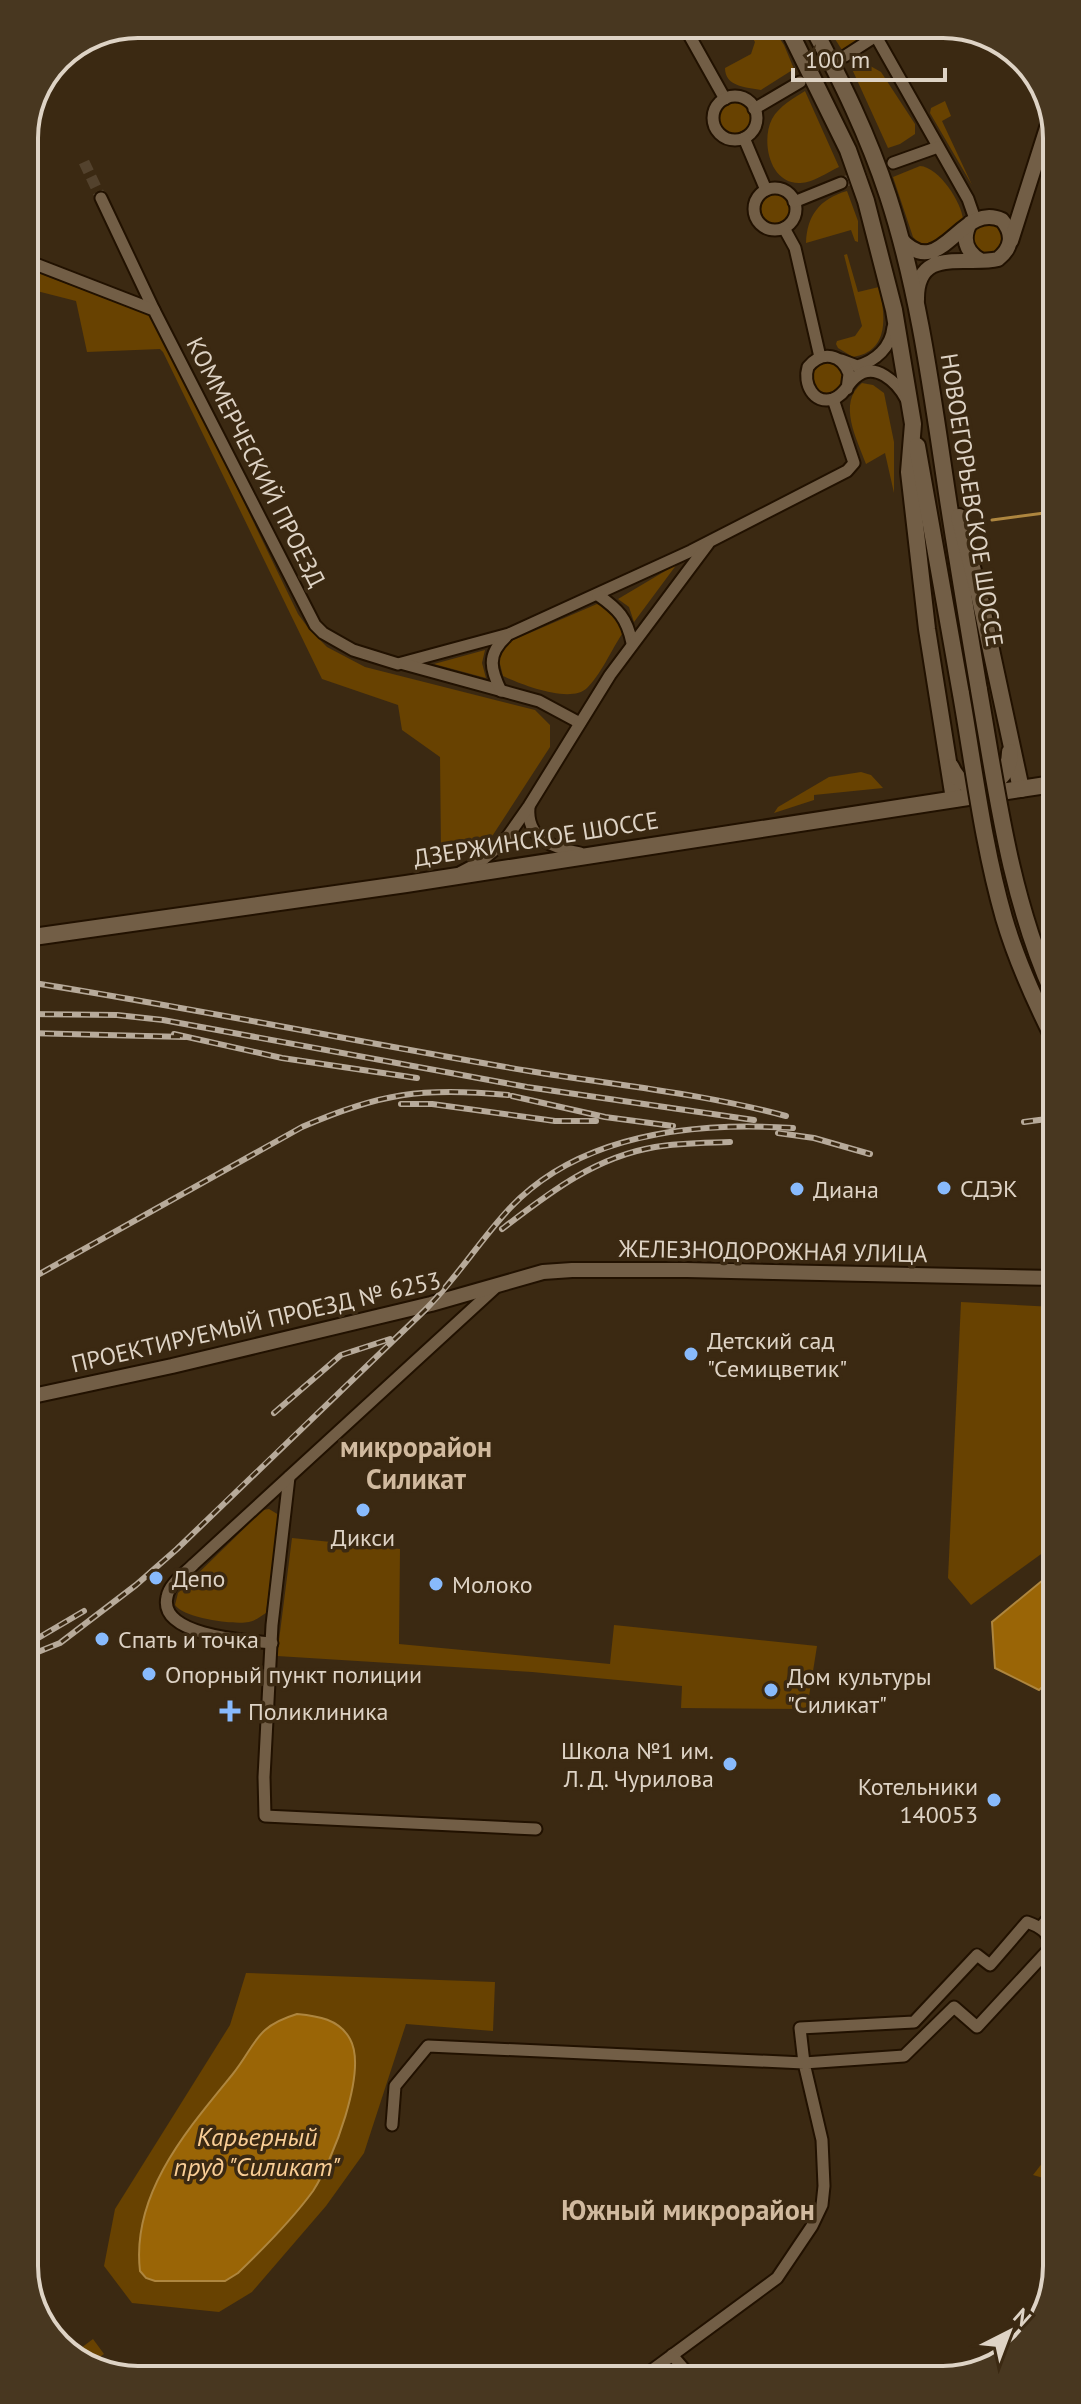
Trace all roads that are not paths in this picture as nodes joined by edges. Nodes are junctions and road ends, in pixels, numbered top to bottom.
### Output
1 (691, 38) edge
2 (793, 38) edge
3 (819, 38) edge
4 (873, 38) edge
5 (877, 38) edge
6 (845, 56) dead end
7 (800, 82) dead end
8 (725, 99) junction
9 (754, 109) junction
10 (744, 138) junction
11 (1043, 140) edge
12 (938, 147) junction
13 (893, 163) tunnel mouth
14 (841, 183) tunnel mouth
15 (766, 190) junction
16 (1025, 196) junction
17 (101, 198) tunnel mouth
18 (794, 202) junction
19 (993, 216) junction
20 (973, 221) junction
21 (784, 228) junction
22 (900, 238) junction
23 (1009, 245) junction
24 (980, 260) junction
25 (38, 265) edge
26 (154, 310) junction
27 (894, 310) junction
28 (918, 318) junction
29 (820, 357) junction
30 (841, 360) junction
31 (847, 389) junction
32 (833, 399) junction
33 (935, 411) junction
34 (912, 420) junction
35 (711, 541) junction
36 (598, 595) junction
37 (509, 634) junction
38 (632, 643) junction
39 (403, 664) junction
40 (501, 691) junction
41 (580, 723) junction
42 (1009, 735) junction
43 (945, 742) junction
44 (1043, 786) edge
45 (1021, 789) junction
46 (954, 799) junction
47 (529, 806) junction
48 (590, 855) junction
49 (441, 879) junction
50 (38, 936) edge
51 (1043, 970) edge
52 (1043, 1015) edge
53 (1043, 1278) edge
54 (495, 1288) junction
55 (38, 1395) edge
56 (289, 1477) junction
57 (272, 1643) junction
58 (536, 1829) dead end
59 (1043, 1925) edge
60 (1041, 1927) junction
61 (1043, 1930) edge
62 (1043, 1956) edge
63 (804, 2063) junction
64 (392, 2125) dead end
65 (672, 2355) junction
66 (657, 2366) edge
67 (681, 2366) edge

1 - 8 street
2 - 27 main road, НОВОЕГОРЬЕВСКОЕ ШОССЕ
3 - 22 main road, НОВОЕГОРЬЕВСКОЕ ШОССЕ
4 - 6 street
5 - 12 street
7 - 9 street
8 - 9 street
8 - 10 street
9 - 10 street
10 - 15 street
11 - 16 street
12 - 13 street
12 - 20 street
14 - 18 street
15 - 18 street
15 - 21 street
16 - 19 street
16 - 23 street
17 - 26 street, КОММЕРЧЕСКИЙ ПРОЕЗД
18 - 21 street
19 - 20 street
19 - 23 street
20 - 22 street
20 - 24 street
21 - 29 street
22 - 28 main road, НОВОЕГОРЬЕВСКОЕ ШОССЕ
23 - 24 street
24 - 28 street
25 - 26 street
26 - 39 street, КОММЕРЧЕСКИЙ ПРОЕЗД
27 - 30 street
27 - 34 main road, НОВОЕГОРЬЕВСКОЕ ШОССЕ
28 - 33 main road, НОВОЕГОРЬЕВСКОЕ ШОССЕ
29 - 30 street
29 - 32 street
30 - 31 street
31 - 32 street
31 - 34 street
32 - 35 street, КОММЕРЧЕСКИЙ ПРОЕЗД
33 - 42 main road
33 - 51 main road, НОВОЕГОРЬЕВСКОЕ ШОССЕ, bridge
34 - 43 main road
34 - 52 main road, НОВОЕГОРЬЕВСКОЕ ШОССЕ, bridge
35 - 36 street, КОММЕРЧЕСКИЙ ПРОЕЗД
35 - 38 street
36 - 37 street, КОММЕРЧЕСКИЙ ПРОЕЗД
36 - 38 street
37 - 39 street, КОММЕРЧЕСКИЙ ПРОЕЗД
37 - 40 street
38 - 41 street
39 - 40 street
40 - 41 street
41 - 47 street
42 - 43 main road
42 - 45 main road
43 - 46 main road
44 - 45 main road, ДЗЕРЖИНСКОЕ ШОССЕ
45 - 46 main road, ДЗЕРЖИНСКОЕ ШОССЕ
46 - 48 main road, ДЗЕРЖИНСКОЕ ШОССЕ
47 - 48 street
47 - 49 street
48 - 49 main road, ДЗЕРЖИНСКОЕ ШОССЕ
49 - 50 main road, ДЗЕРЖИНСКОЕ ШОССЕ
53 - 54 street, ЖЕЛЕЗНОДОРОЖНАЯ УЛИЦА
54 - 55 street, ПРОЕКТИРУЕМЫЙ ПРОЕЗД № 6253
54 - 56 street
56 - 57 street
56 - 57 street
57 - 58 street
59 - 60 street
60 - 61 street
60 - 63 street
62 - 63 street
63 - 64 street
63 - 65 street
65 - 66 street
65 - 67 street

